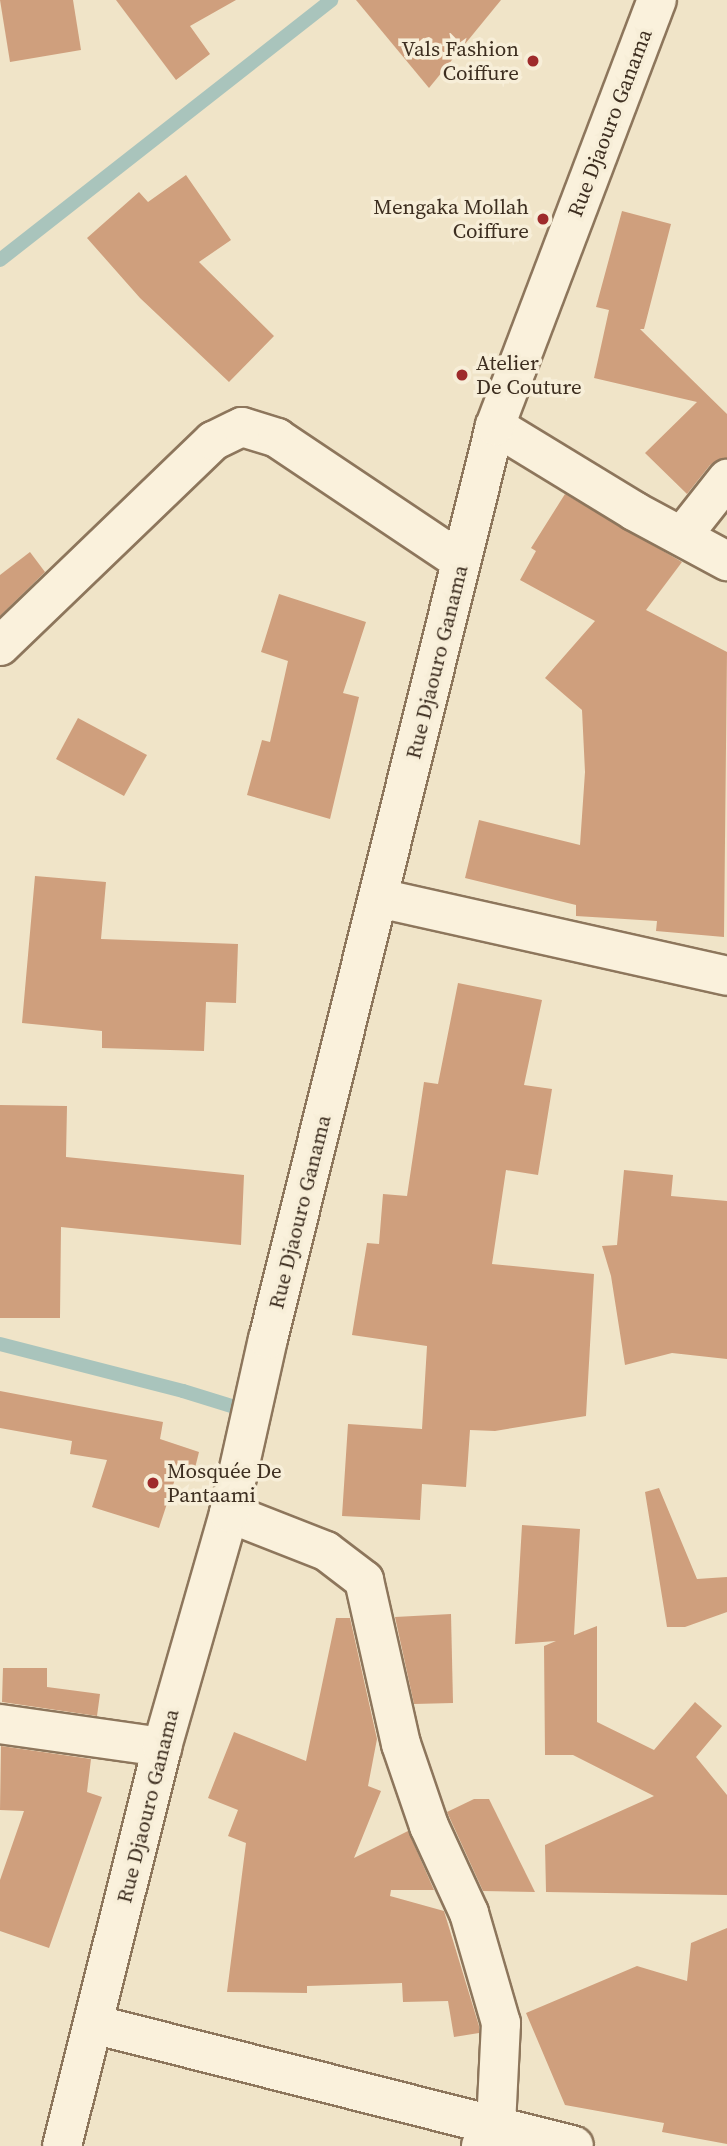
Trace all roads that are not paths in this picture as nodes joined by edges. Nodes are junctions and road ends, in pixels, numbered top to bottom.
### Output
1 (657, 0) edge
2 (495, 426) junction
3 (727, 479) edge
4 (682, 536) junction
5 (461, 561) junction
6 (727, 561) edge
7 (0, 646) edge
8 (379, 898) junction
9 (727, 976) edge
10 (229, 1513) junction
11 (0, 1724) edge
12 (162, 1747) junction
13 (93, 2024) junction
14 (488, 2136) edge
15 (62, 2146) edge
16 (574, 2146) edge

1 - 2 street, Rue Djaouro Ganama
2 - 4 street
2 - 5 street, Rue Djaouro Ganama
3 - 4 street
4 - 6 street
5 - 7 street
5 - 8 street, Rue Djaouro Ganama
8 - 9 street
8 - 10 street, Rue Djaouro Ganama
10 - 12 street, Rue Djaouro Ganama
10 - 14 street
11 - 12 street
12 - 13 street, Rue Djaouro Ganama
13 - 14 street
13 - 15 street, Rue Djaouro Ganama
14 - 16 street

